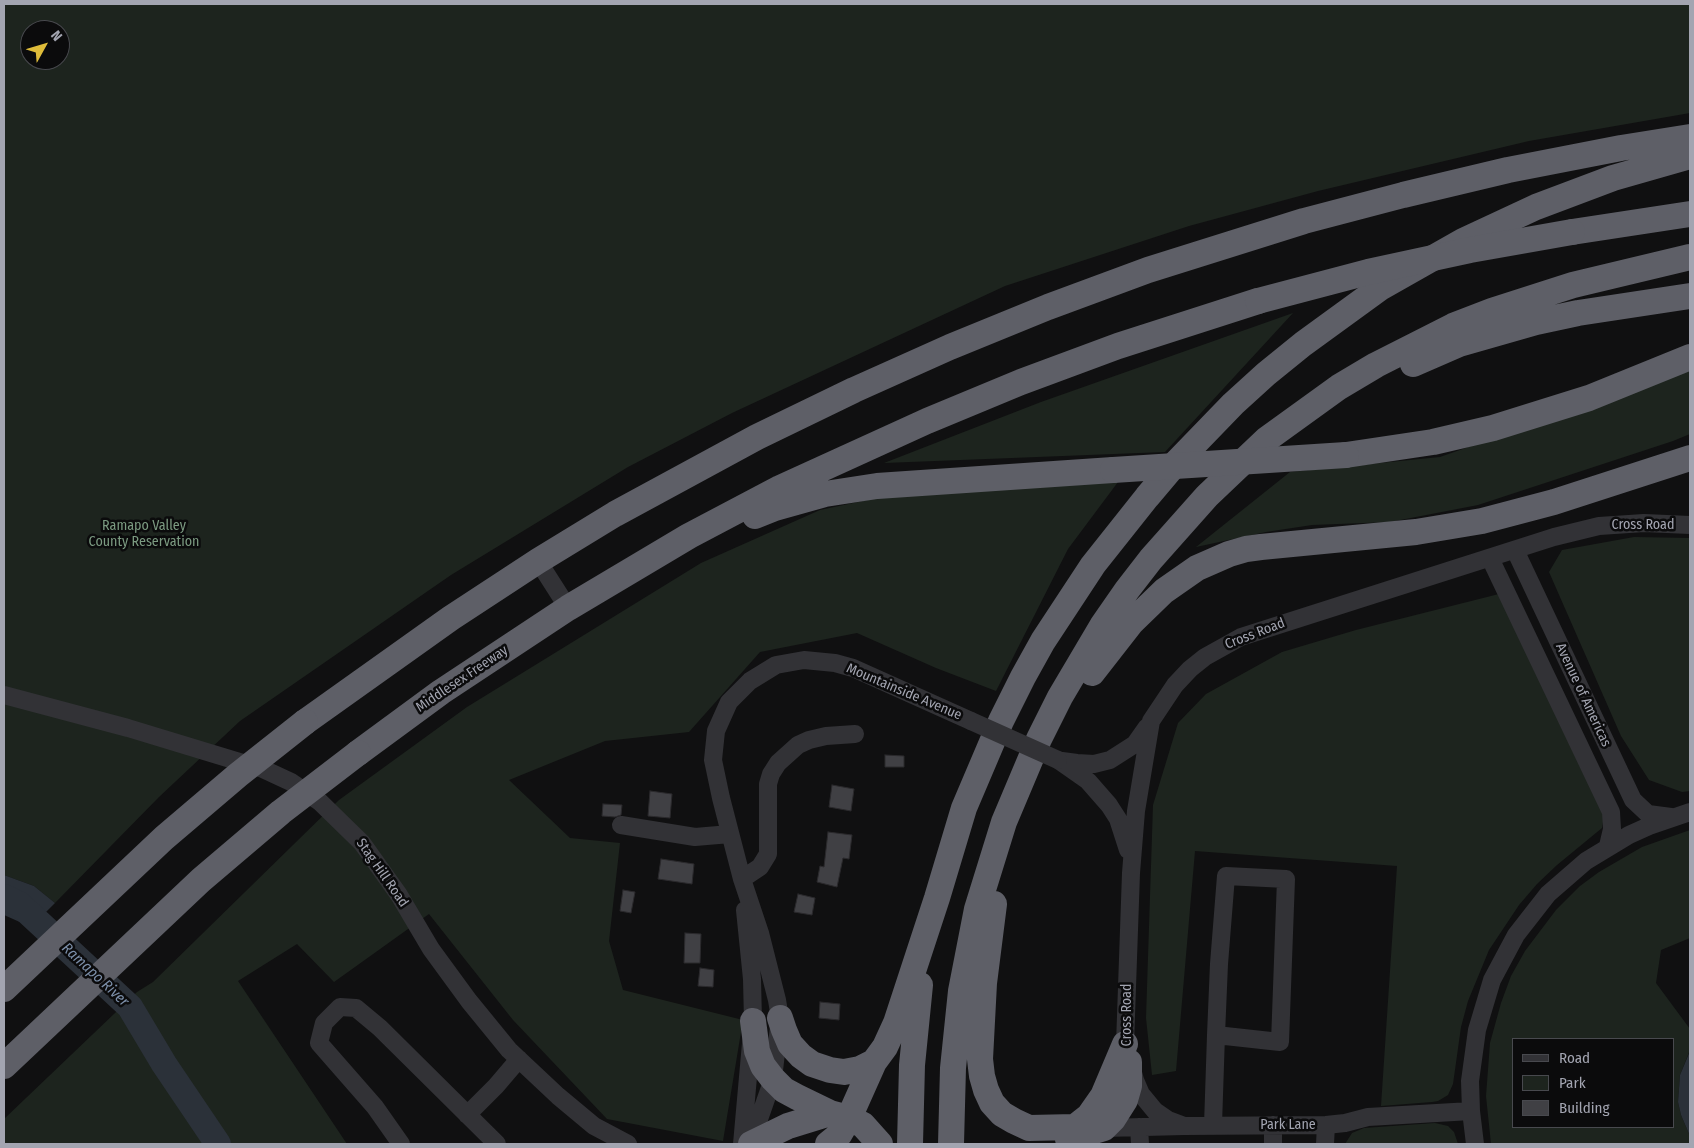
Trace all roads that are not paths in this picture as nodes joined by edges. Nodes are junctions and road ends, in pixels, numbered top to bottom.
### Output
1 (1690, 137) edge
2 (1690, 156) edge
3 (1690, 214) edge
4 (1690, 257) edge
5 (1690, 296) edge
6 (1690, 357) edge
7 (1690, 458) edge
8 (1690, 525) edge
9 (1179, 526) junction
10 (1515, 550) junction
11 (1490, 558) junction
12 (538, 561) junction
13 (568, 608) junction
14 (4, 695) edge
15 (1152, 720) junction
16 (855, 734) dead end
17 (1058, 760) junction
18 (1022, 780) junction
19 (1690, 812) edge
20 (1672, 818) junction
21 (1004, 822) junction
22 (621, 825) dead end
23 (730, 834) junction
24 (1608, 846) junction
25 (1131, 873) junction
26 (742, 880) junction
27 (937, 898) junction
28 (4, 989) edge
29 (780, 1018) junction
30 (754, 1021) junction
31 (1216, 1036) junction
32 (1127, 1053) junction
33 (519, 1059) junction
34 (874, 1062) junction
35 (4, 1066) edge
36 (773, 1080) junction
37 (1471, 1111) junction
38 (467, 1115) junction
39 (840, 1115) junction
40 (1213, 1125) junction
41 (1273, 1125) junction
42 (1326, 1125) junction
43 (1184, 1126) junction
44 (1075, 1127) junction
45 (1104, 1128) junction
46 (1140, 1136) edge
47 (401, 1144) edge
48 (497, 1144) edge
49 (628, 1144) edge
50 (744, 1144) edge
51 (751, 1144) edge
52 (828, 1144) edge
53 (880, 1144) edge
54 (910, 1144) edge
55 (951, 1144) edge
56 (1022, 1144) edge
57 (1273, 1144) edge
58 (1325, 1144) edge
59 (1475, 1144) edge

1 - 12 highway
2 - 27 highway
3 - 13 highway, bridge
4 - 9 highway
5 - 9 highway
6 - 13 highway, bridge
7 - 18 highway
8 - 10 street, Cross Road
9 - 18 highway
10 - 11 street, Cross Road
10 - 20 street, Avenue of Americas
11 - 15 street, Cross Road
11 - 24 street, Avenue of Americas
12 - 13 street
12 - 28 highway, bridge
13 - 35 highway, Middlesex Freeway, bridge
14 - 33 street, Stag Hill Road
15 - 17 street, Mountainside Avenue
15 - 25 street, Cross Road
16 - 26 street
17 - 23 street, Mountainside Avenue, bridge
17 - 25 street, Mountainside Avenue
18 - 21 highway
19 - 20 street
20 - 24 street
21 - 44 highway
21 - 55 highway
22 - 23 street
23 - 26 street, Mountainside Avenue
24 - 37 street
25 - 32 street, Cross Road
26 - 29 street, Mountainside Avenue
26 - 30 street, Mountainside Avenue
27 - 34 highway
27 - 54 highway
29 - 34 highway
29 - 36 street, Mountainside Avenue
30 - 36 highway
30 - 50 street, Mountainside Avenue
31 - 31 street
31 - 40 street
32 - 43 street
32 - 44 highway
32 - 45 highway
33 - 38 street
33 - 49 street, Stag Hill Road
34 - 39 highway
36 - 39 highway
36 - 50 street, Mountainside Avenue
37 - 42 street, Park Lane
37 - 59 street
38 - 47 street
38 - 48 street
39 - 51 highway
39 - 52 highway
39 - 53 highway
40 - 41 street, Park Lane
40 - 43 street, Park Lane
41 - 42 street, Park Lane
41 - 57 street
42 - 58 street
43 - 46 street, Park Lane
44 - 45 highway
45 - 46 street, Park Lane
45 - 56 highway

